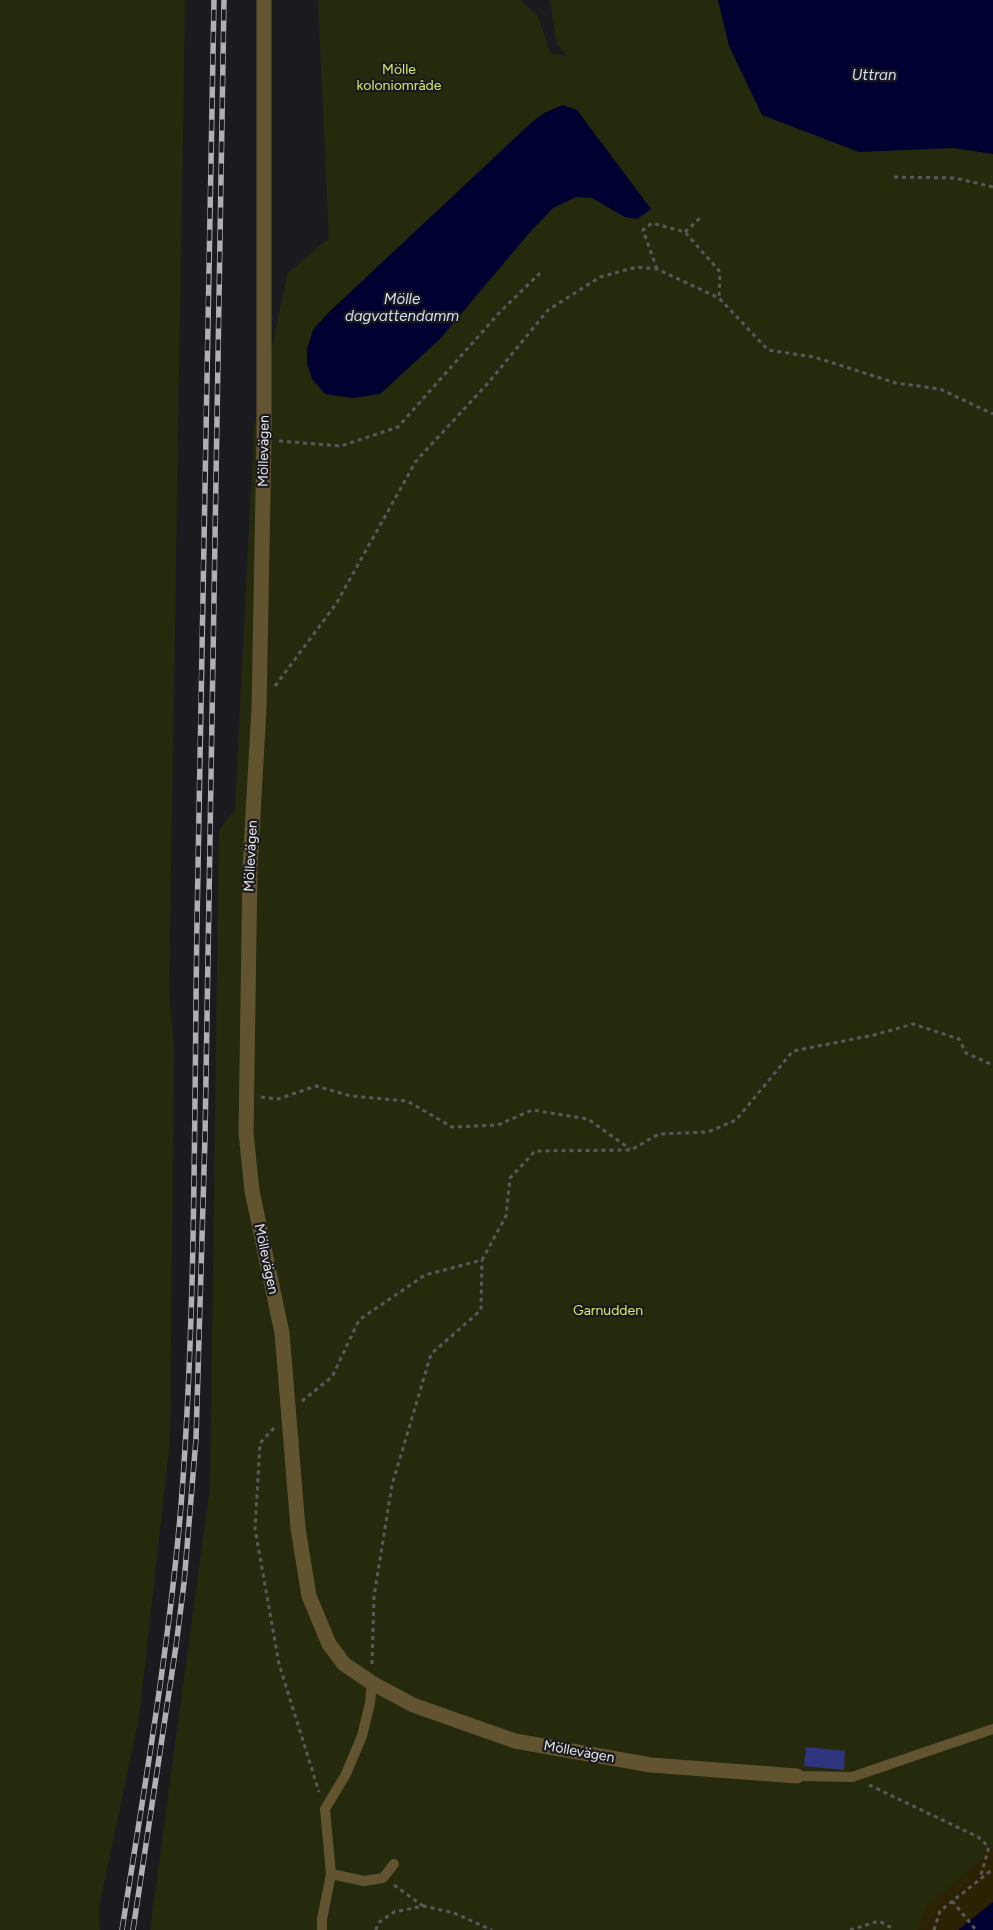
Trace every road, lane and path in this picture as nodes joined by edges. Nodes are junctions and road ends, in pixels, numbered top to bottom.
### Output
1 (264, 0) edge
2 (894, 177) dead end
3 (993, 187) edge
4 (700, 218) dead end
5 (685, 232) junction
6 (657, 269) junction
7 (540, 273) dead end
8 (719, 298) junction
9 (993, 414) edge
10 (264, 440) junction
11 (259, 708) junction
12 (993, 1064) edge
13 (246, 1095) junction
14 (631, 1150) junction
15 (482, 1260) junction
16 (289, 1411) junction
17 (372, 1683) junction
18 (993, 1729) edge
19 (797, 1776) joint
20 (852, 1778) junction
21 (324, 1809) junction
22 (394, 1864) dead end
23 (993, 1868) edge
24 (331, 1874) junction
25 (980, 1878) junction
26 (403, 1890) dead end
27 (952, 1901) junction
28 (424, 1906) junction
29 (322, 1930) edge
30 (376, 1930) edge
31 (492, 1930) edge
32 (850, 1930) edge
33 (894, 1930) edge
34 (934, 1930) edge
35 (976, 1930) edge

1 - 10 street, Möllevägen
2 - 3 path
4 - 5 path
5 - 6 path
5 - 8 path
6 - 8 path
6 - 11 path
7 - 10 path
8 - 9 path
10 - 11 street, Möllevägen
11 - 13 street, Möllevägen
12 - 14 path
13 - 14 path
13 - 16 street, Möllevägen
14 - 15 path
15 - 16 path
15 - 17 path
16 - 17 street, Möllevägen
16 - 21 path
17 - 19 street, Möllevägen
17 - 21 lane
18 - 20 lane
19 - 20 lane
20 - 25 path
21 - 24 lane
22 - 24 lane
23 - 25 path
24 - 29 lane
25 - 27 path
26 - 28 path
27 - 34 path
27 - 35 path
28 - 30 path
28 - 31 path
32 - 33 path

